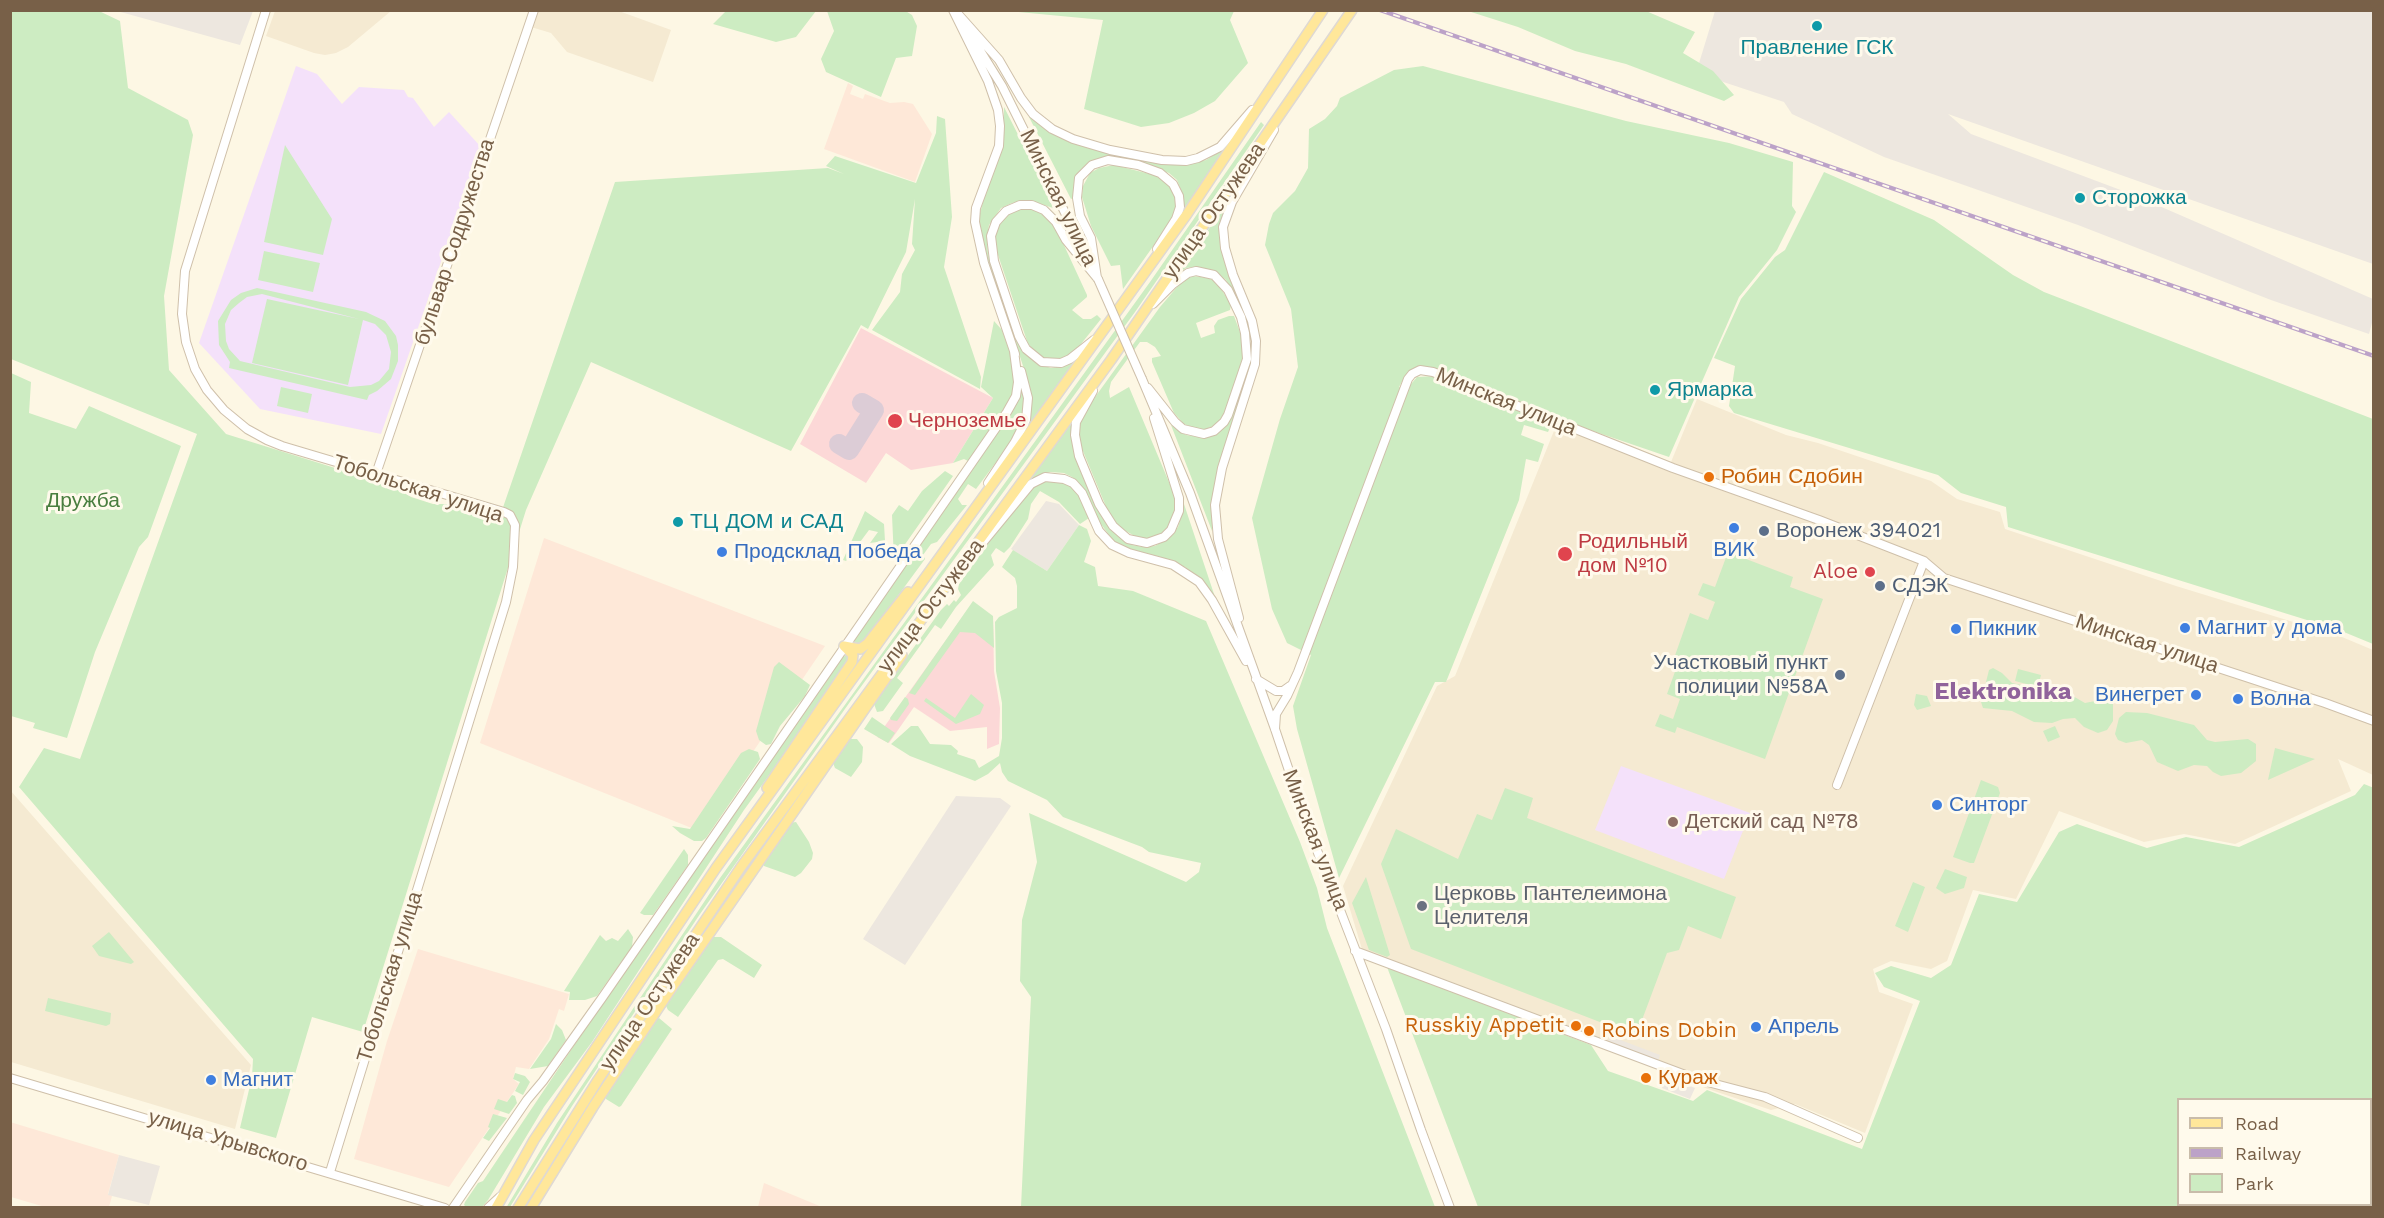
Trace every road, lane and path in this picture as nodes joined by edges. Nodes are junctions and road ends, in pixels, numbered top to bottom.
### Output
1 (266, 10) edge
2 (534, 10) edge
3 (954, 10) edge
4 (1323, 10) edge
5 (1352, 10) edge
6 (1270, 88) junction
7 (1293, 97) junction
8 (1098, 279) junction
9 (1132, 290) junction
10 (1139, 320) junction
11 (1101, 334) junction
12 (1014, 351) junction
13 (1111, 360) junction
14 (1142, 380) junction
15 (376, 474) junction
16 (943, 551) junction
17 (1924, 561) junction
18 (946, 587) junction
19 (844, 646) junction
20 (1249, 660) junction
21 (1256, 679) junction
22 (1291, 685) junction
23 (2373, 721) edge
24 (1275, 729) junction
25 (1837, 785) dead end
26 (716, 868) junction
27 (1355, 951) junction
28 (10, 1078) edge
29 (1858, 1138) dead end
30 (330, 1172) junction
31 (503, 1194) junction
32 (445, 1208) edge
33 (453, 1208) edge
34 (488, 1208) edge
35 (496, 1208) edge
36 (518, 1208) edge
37 (531, 1208) edge
38 (1450, 1208) edge

1 - 15 street, Тобольская улица
2 - 15 street, бульвар Содружества
3 - 6 street
3 - 8 street, Минская улица
3 - 12 street
4 - 6 main road, улица Остужева
5 - 7 main road, улица Остужева
6 - 9 main road, улица Остужева
7 - 10 main road, улица Остужева
7 - 20 street
8 - 9 street
8 - 11 street
8 - 14 street, Минская улица, bridge
9 - 11 main road, улица Остужева
10 - 13 main road, улица Остужева
10 - 14 street
11 - 16 main road, улица Остужева
12 - 16 street
12 - 19 street
13 - 14 street
13 - 18 main road, улица Остужева
14 - 20 street, Минская улица
15 - 30 street, Тобольская улица
16 - 19 main road
16 - 26 main road, улица Остужева
17 - 22 street, Минская улица
17 - 23 street, Минская улица
17 - 25 street
18 - 21 street
18 - 36 main road, улица Остужева
18 - 37 main road
19 - 26 main road
19 - 33 street
20 - 21 street, Минская улица
21 - 22 street
21 - 24 street, Минская улица
22 - 24 street, Минская улица
24 - 27 street, Минская улица
26 - 31 main road, улица Остужева
27 - 29 street
27 - 38 street, Минская улица
28 - 30 street, улица Урывского
30 - 32 street, улица Урывского
31 - 34 street
31 - 35 main road, улица Остужева

